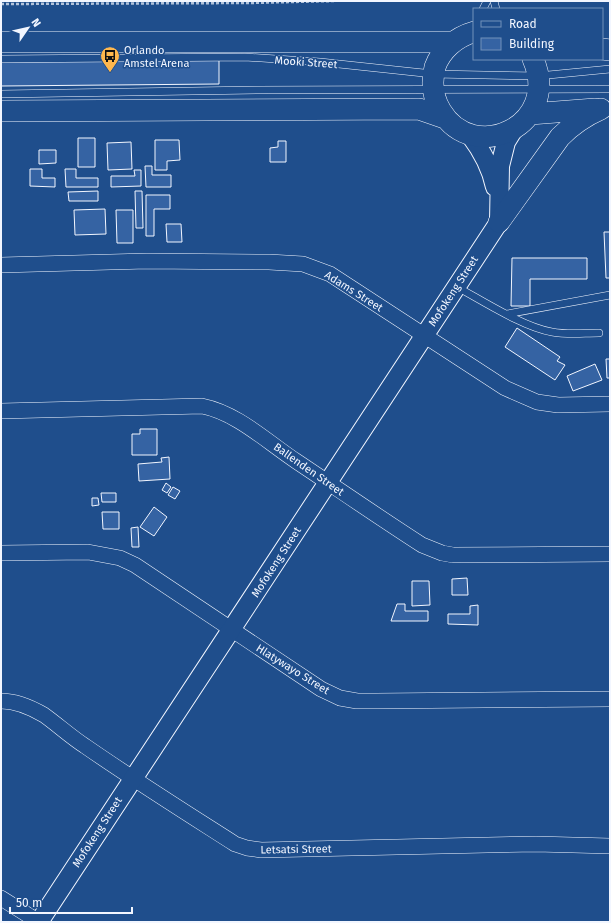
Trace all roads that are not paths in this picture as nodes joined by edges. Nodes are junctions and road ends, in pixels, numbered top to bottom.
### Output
1 (473, 32) edge
2 (1, 42) edge
3 (452, 42) junction
4 (1, 59) edge
5 (610, 69) edge
6 (536, 75) edge
7 (433, 82) junction
8 (610, 89) edge
9 (1, 94) edge
10 (606, 108) edge
11 (1, 111) edge
12 (530, 114) junction
13 (445, 118) junction
14 (514, 129) junction
15 (470, 135) junction
16 (499, 197) junction
17 (499, 222) junction
18 (1, 265) edge
19 (456, 287) junction
20 (610, 295) edge
21 (507, 314) junction
22 (599, 333) dead end
23 (424, 336) junction
24 (610, 404) edge
25 (1, 411) edge
26 (328, 482) junction
27 (1, 553) edge
28 (610, 554) edge
29 (231, 629) junction
30 (610, 699) edge
31 (1, 701) edge
32 (133, 779) junction
33 (610, 846) edge
34 (1, 898) edge
35 (39, 922) edge

1 - 3 main road
2 - 3 main road, Mooki Street
3 - 7 main road
4 - 7 lane, Mooki Street
5 - 6 lane, Mooki Street
6 - 7 lane, Mooki Street
6 - 7 lane, Mooki Street
6 - 8 lane, Mooki Street
6 - 12 main road
7 - 9 lane, Mooki Street
7 - 13 main road
10 - 12 main road
10 - 17 main road
11 - 13 main road
12 - 14 main road
13 - 15 main road
14 - 15 main road
14 - 16 street
15 - 16 street
16 - 17 street
17 - 19 street, Mofokeng Street
18 - 23 street, Adams Street
19 - 21 lane
19 - 23 street, Mofokeng Street
20 - 21 lane
21 - 22 lane
23 - 24 street, Adams Street
23 - 26 street, Mofokeng Street
25 - 26 street, Ballenden Street
26 - 28 street, Ballenden Street
26 - 29 street, Mofokeng Street
27 - 29 street, Hlatywayo Street
29 - 30 street, Hlatywayo Street
29 - 32 street, Mofokeng Street
31 - 32 street, Letsatsi Street
32 - 33 street, Letsatsi Street
32 - 35 street, Mofokeng Street
34 - 35 street

